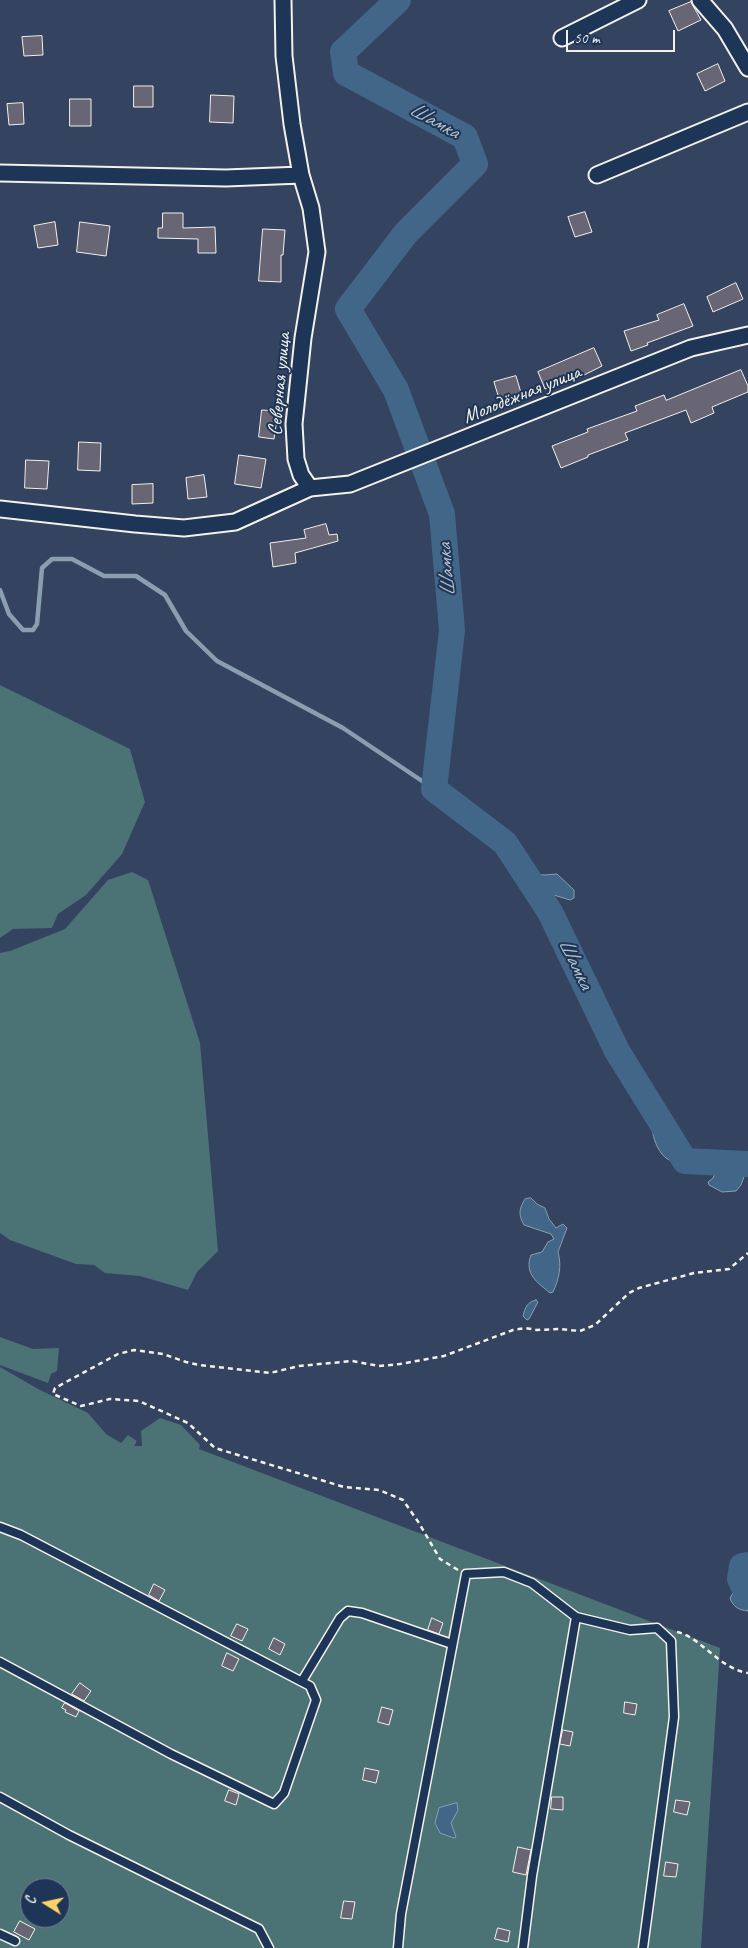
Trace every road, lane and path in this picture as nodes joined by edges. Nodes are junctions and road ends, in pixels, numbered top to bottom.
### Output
1 (283, 0) edge
2 (638, 0) edge
3 (700, 0) edge
4 (562, 38) dead end
5 (748, 68) edge
6 (748, 112) edge
7 (0, 173) edge
8 (301, 175) junction
9 (597, 175) dead end
10 (748, 335) edge
11 (310, 488) junction
12 (0, 509) edge
13 (748, 1253) edge
14 (0, 1527) edge
15 (466, 1574) junction
16 (576, 1617) junction
17 (657, 1628) junction
18 (452, 1644) junction
19 (0, 1662) edge
20 (748, 1673) edge
21 (302, 1681) junction
22 (0, 1797) edge
23 (0, 1934) edge
24 (15, 1940) dead end
25 (269, 1948) edge
26 (398, 1948) edge
27 (523, 1948) edge
28 (643, 1948) edge

1 - 8 street, Северная улица
2 - 4 street
3 - 5 street
6 - 9 street
7 - 8 street
8 - 11 street, Северная улица
10 - 11 street, Молодёжная улица
11 - 12 street
13 - 15 path
14 - 21 lane
15 - 16 lane
15 - 18 lane
16 - 17 lane
16 - 27 lane
17 - 20 path
17 - 28 lane
18 - 21 lane
18 - 26 lane
19 - 21 lane
22 - 25 lane
23 - 24 lane

